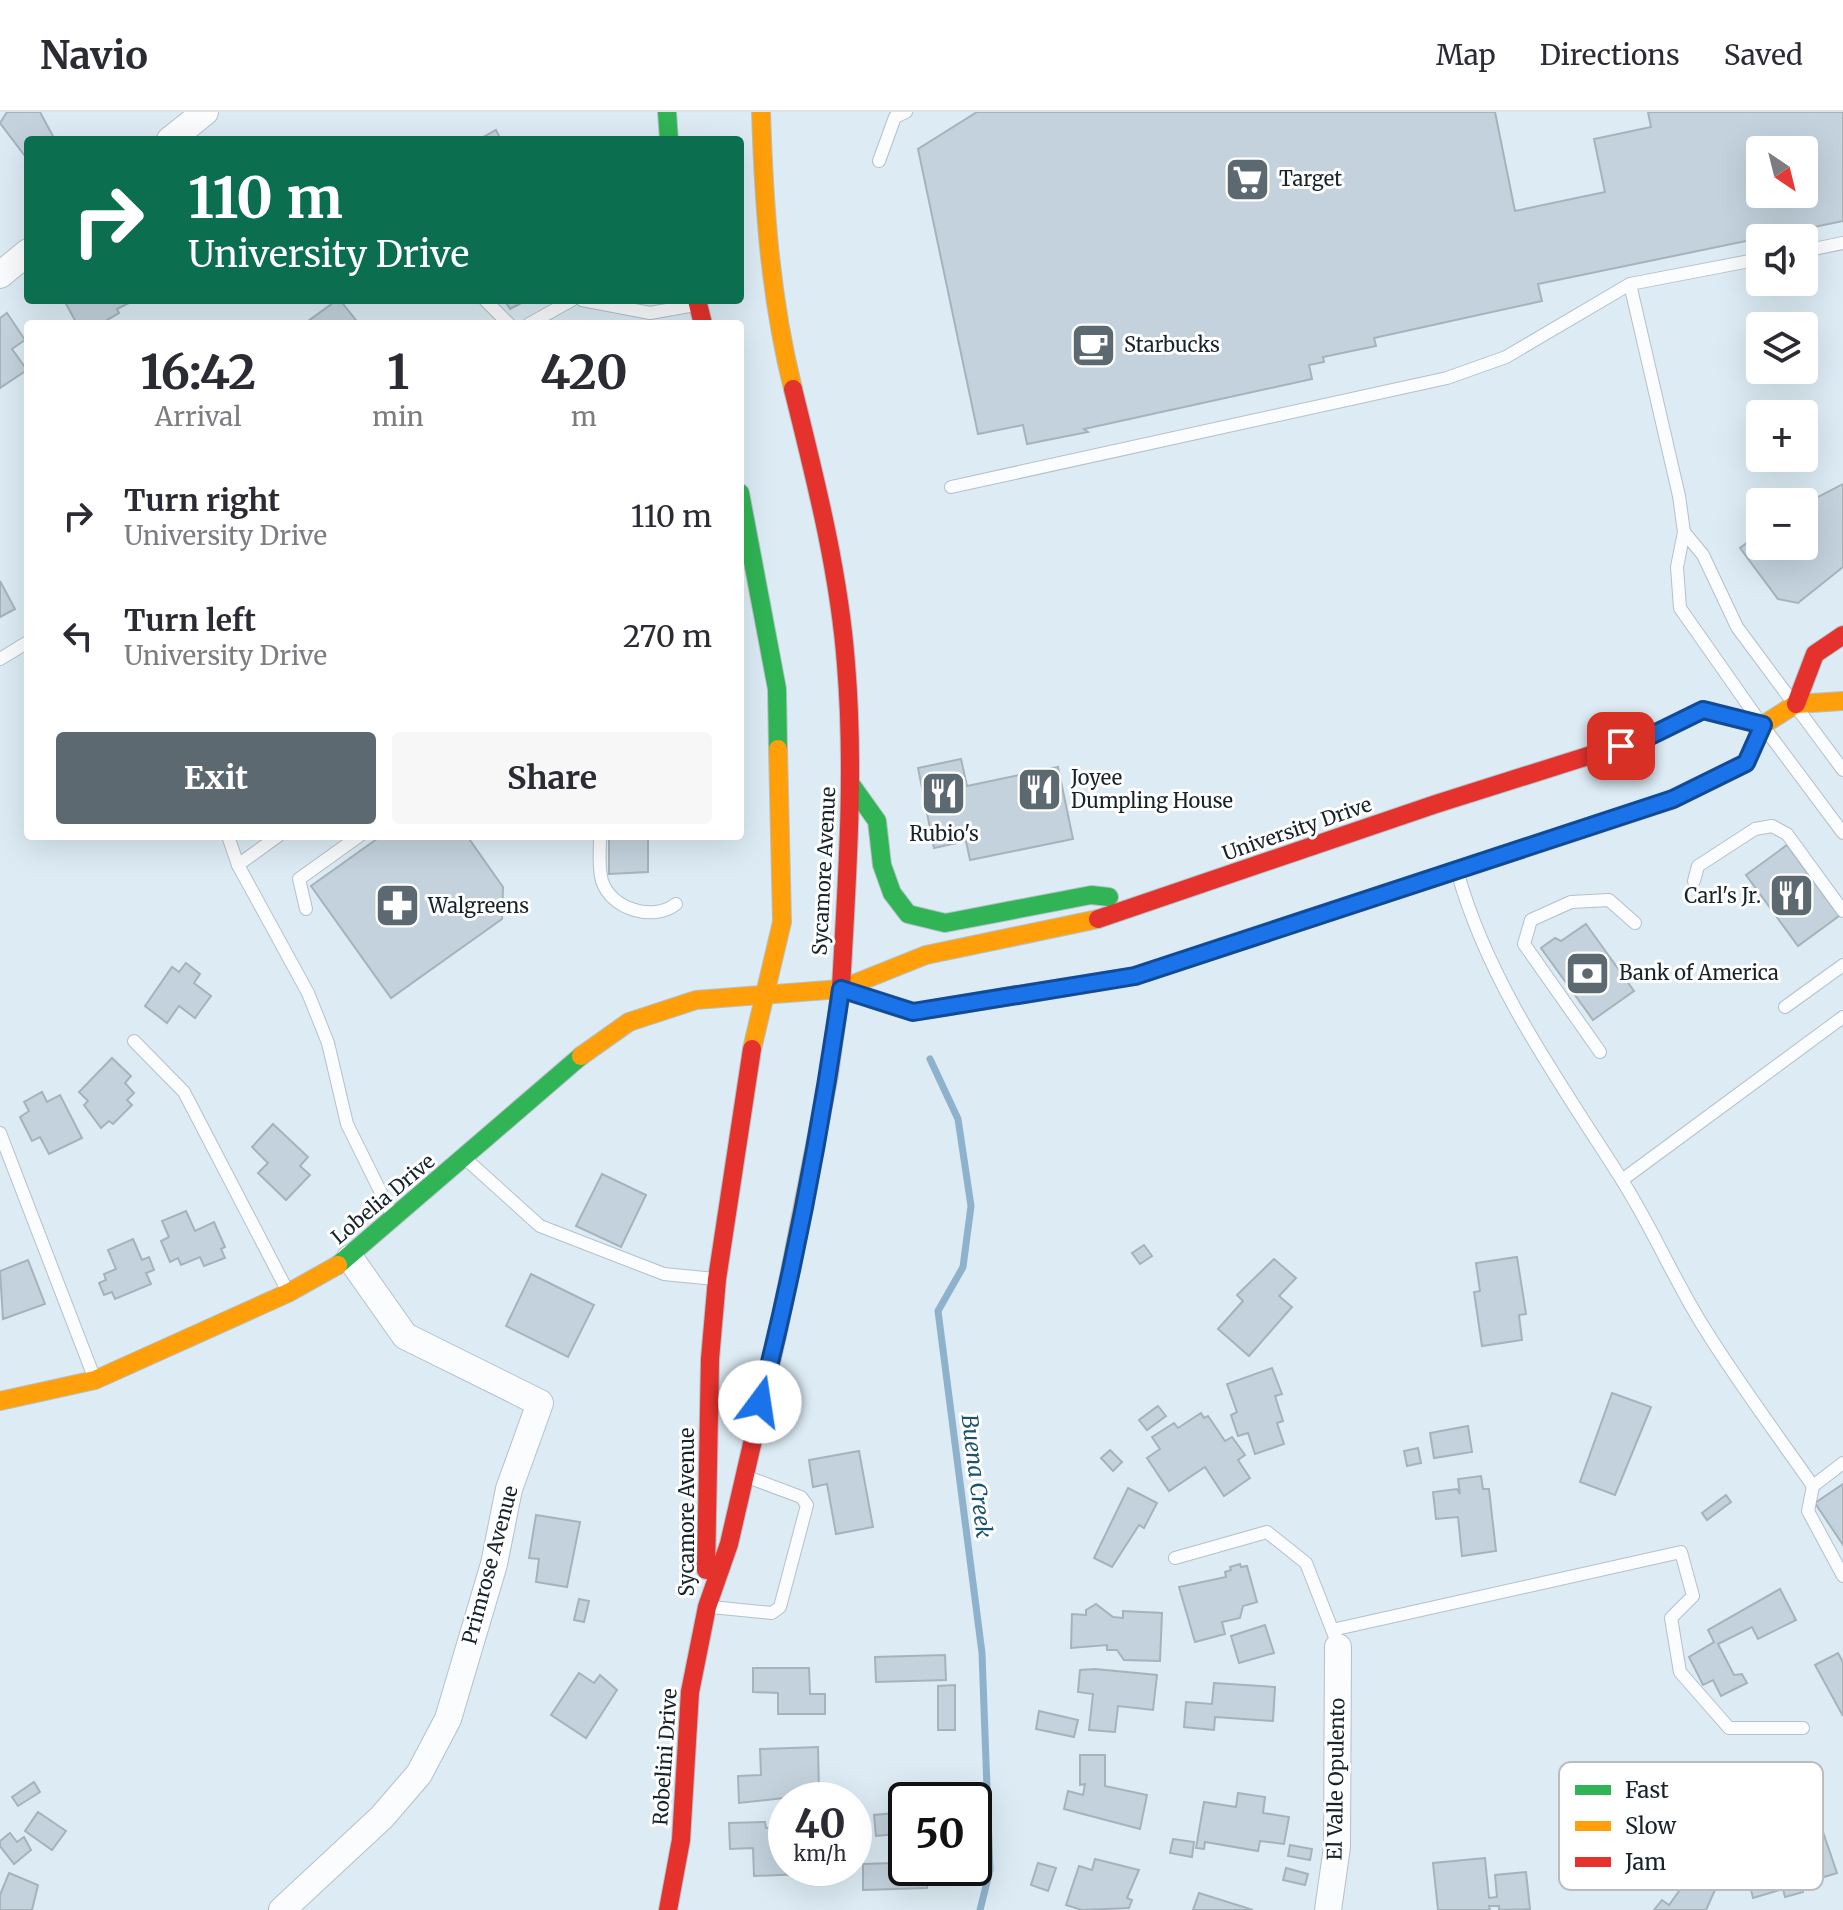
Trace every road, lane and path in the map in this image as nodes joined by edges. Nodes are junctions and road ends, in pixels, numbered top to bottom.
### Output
1 (205, 112) edge
2 (667, 112) edge
3 (761, 112) edge
4 (906, 112) edge
5 (175, 136) edge
6 (669, 136) edge
7 (879, 161) dead end
8 (1843, 243) edge
9 (1818, 248) edge
10 (24, 255) edge
11 (1746, 262) edge
12 (0, 275) edge
13 (1630, 284) junction
14 (489, 304) edge
15 (565, 304) edge
16 (603, 304) edge
17 (689, 304) edge
18 (505, 320) edge
19 (536, 320) edge
20 (951, 487) dead end
21 (744, 532) edge
22 (1684, 532) junction
23 (748, 570) edge
24 (1843, 635) edge
25 (24, 644) edge
26 (0, 659) edge
27 (1843, 701) edge
28 (1796, 704) junction
29 (1763, 725) junction
30 (1843, 770) edge
31 (852, 786) junction
32 (1843, 833) edge
33 (229, 840) edge
34 (272, 840) edge
35 (353, 840) edge
36 (600, 840) edge
37 (238, 865) junction
38 (1456, 867) junction
39 (1694, 881) dead end
40 (1159, 901) junction
41 (676, 904) dead end
42 (306, 909) dead end
43 (1843, 911) edge
44 (1635, 923) dead end
45 (1843, 965) edge
46 (841, 989) junction
47 (765, 993) junction
48 (1785, 1007) dead end
49 (1843, 1017) edge
50 (134, 1041) dead end
51 (1600, 1052) dead end
52 (0, 1133) edge
53 (465, 1158) junction
54 (1622, 1180) junction
55 (396, 1221) junction
56 (350, 1258) junction
57 (717, 1279) junction
58 (288, 1293) junction
59 (95, 1380) junction
60 (0, 1401) edge
61 (1843, 1463) edge
62 (743, 1475) junction
63 (1813, 1486) junction
64 (1175, 1558) dead end
65 (1843, 1576) edge
66 (707, 1607) junction
67 (1335, 1638) junction
68 (1803, 1728) dead end
69 (282, 1910) edge
70 (668, 1910) edge
71 (1328, 1910) edge

1 - 5 street
2 - 6 main road
3 - 31 main road, Sycamore Avenue
4 - 7 lane
8 - 9 lane
10 - 12 street
11 - 13 lane
13 - 20 lane
13 - 22 lane
14 - 18 lane
15 - 19 lane
16 - 17 lane
21 - 23 main road, Sycamore Avenue
22 - 28 lane
22 - 29 lane
23 - 47 main road, Sycamore Avenue
24 - 28 main road
25 - 26 lane
27 - 28 main road
28 - 29 main road
28 - 30 lane
29 - 32 lane
29 - 38 main road, University Drive
29 - 40 main road, University Drive
31 - 40 main road
31 - 46 main road, Sycamore Avenue
33 - 37 lane
34 - 37 lane
35 - 42 lane
36 - 41 lane
37 - 55 lane
38 - 46 main road, University Drive
38 - 54 lane
39 - 43 lane
40 - 46 main road, University Drive
44 - 51 lane
45 - 48 lane
46 - 47 main road, University Drive
46 - 62 main road, Sycamore Avenue
47 - 53 main road, Lobelia Drive
47 - 57 main road, Sycamore Avenue
49 - 54 lane
50 - 58 lane
52 - 59 lane
53 - 55 main road, Lobelia Drive
53 - 57 lane
54 - 63 lane
55 - 56 main road, Lobelia Drive
56 - 58 main road, Lobelia Drive
56 - 69 street, Primrose Avenue
57 - 66 main road, Sycamore Avenue
58 - 59 main road, Lobelia Drive
59 - 60 main road, Lobelia Drive
61 - 63 lane
62 - 66 main road, Sycamore Avenue
62 - 66 lane
63 - 65 lane
64 - 67 lane
66 - 70 main road, Robelini Drive
67 - 68 lane
67 - 71 street, El Valle Opulento

